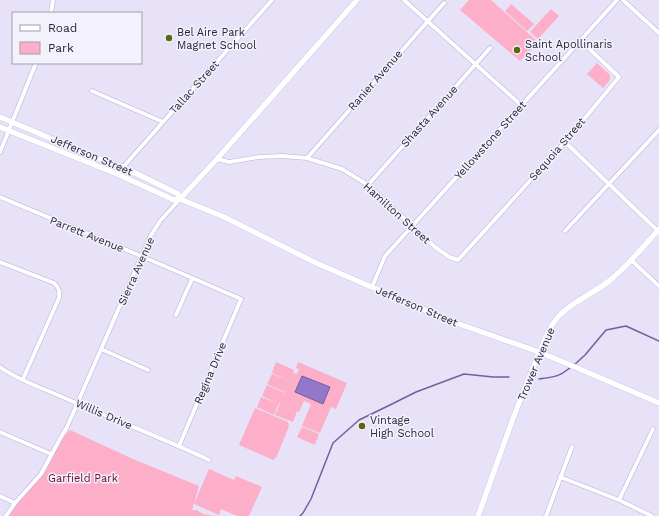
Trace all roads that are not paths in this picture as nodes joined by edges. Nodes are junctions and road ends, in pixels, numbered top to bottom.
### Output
1 (53, 0) edge
2 (272, 0) edge
3 (357, 0) edge
4 (404, 0) edge
5 (617, 0) edge
6 (623, 0) edge
7 (444, 3) dead end
8 (50, 12) edge
9 (427, 21) junction
10 (659, 33) edge
11 (580, 40) junction
12 (490, 48) dead end
13 (36, 64) edge
14 (476, 64) junction
15 (92, 91) dead end
16 (521, 105) junction
17 (0, 117) edge
18 (12, 122) junction
19 (163, 122) junction
20 (0, 127) edge
21 (659, 130) edge
22 (9, 131) junction
23 (565, 142) junction
24 (0, 152) edge
25 (307, 158) junction
26 (217, 159) junction
27 (123, 167) junction
28 (117, 174) junction
29 (609, 184) junction
30 (368, 185) junction
31 (0, 197) edge
32 (180, 199) junction
33 (413, 226) junction
34 (658, 230) edge
35 (565, 231) dead end
36 (141, 256) junction
37 (458, 260) joint
38 (631, 260) junction
39 (0, 262) edge
40 (192, 279) junction
41 (659, 286) edge
42 (372, 287) junction
43 (241, 299) joint
44 (176, 316) dead end
45 (101, 349) junction
46 (539, 352) junction
47 (0, 367) edge
48 (148, 370) dead end
49 (23, 380) junction
50 (659, 403) edge
51 (78, 404) junction
52 (653, 429) dead end
53 (0, 432) edge
54 (179, 446) junction
55 (572, 447) dead end
56 (51, 454) junction
57 (209, 460) dead end
58 (560, 477) junction
59 (0, 496) edge
60 (619, 500) junction
61 (15, 503) junction
62 (6, 516) edge
63 (478, 516) edge
64 (546, 516) edge
65 (652, 516) edge

1 - 8 street
2 - 19 street, Tallac Street
3 - 26 main road, Sierra Avenue
4 - 9 street
5 - 11 street, Yellowstone Street
6 - 10 street
7 - 9 street, Ranier Avenue
9 - 14 street
9 - 25 street, Ranier Avenue
11 - 16 street, Yellowstone Street
11 - 23 street, Sequoia Street
12 - 14 street, Shasta Avenue
13 - 18 street
14 - 16 street
14 - 30 street, Shasta Avenue
15 - 19 street
16 - 33 street, Yellowstone Street
17 - 18 main road, Jefferson Street
18 - 22 street
18 - 27 main road, Jefferson Street
19 - 27 street, Tallac Street
20 - 22 main road, Jefferson Street
21 - 29 street
22 - 24 street
22 - 28 main road, Jefferson Street
23 - 29 street
23 - 37 street, Sequoia Street
25 - 26 street, Hamilton Street
25 - 30 street, Hamilton Street
26 - 32 main road, Sierra Avenue
27 - 28 street, Tallac Street
27 - 32 main road, Jefferson Street
28 - 32 main road, Jefferson Street
29 - 34 street
29 - 35 street
30 - 33 street, Hamilton Street
31 - 36 street, Parrett Avenue
32 - 36 street, Sierra Avenue
32 - 42 main road, Jefferson Street
33 - 37 street, Hamilton Street
33 - 42 street, Yellowstone Street
34 - 38 main road, Trower Avenue
36 - 40 street, Parrett Avenue
36 - 45 street, Sierra Avenue
38 - 41 street
38 - 46 main road, Trower Avenue
39 - 49 street
40 - 43 street, Parrett Avenue
40 - 44 street
42 - 46 main road, Jefferson Street
43 - 54 street, Regina Drive
45 - 48 street
45 - 51 street, Sierra Avenue
46 - 50 main road, Jefferson Street
46 - 63 main road, Trower Avenue
47 - 49 street, Willis Drive
49 - 51 street, Willis Drive
51 - 54 street, Willis Drive
51 - 56 street, Sierra Avenue
52 - 60 street
53 - 56 street
54 - 57 street, Willis Drive
55 - 58 street
56 - 61 street, Sierra Avenue
58 - 60 street
58 - 64 street
59 - 61 street
60 - 65 street
61 - 62 street, Sierra Avenue

